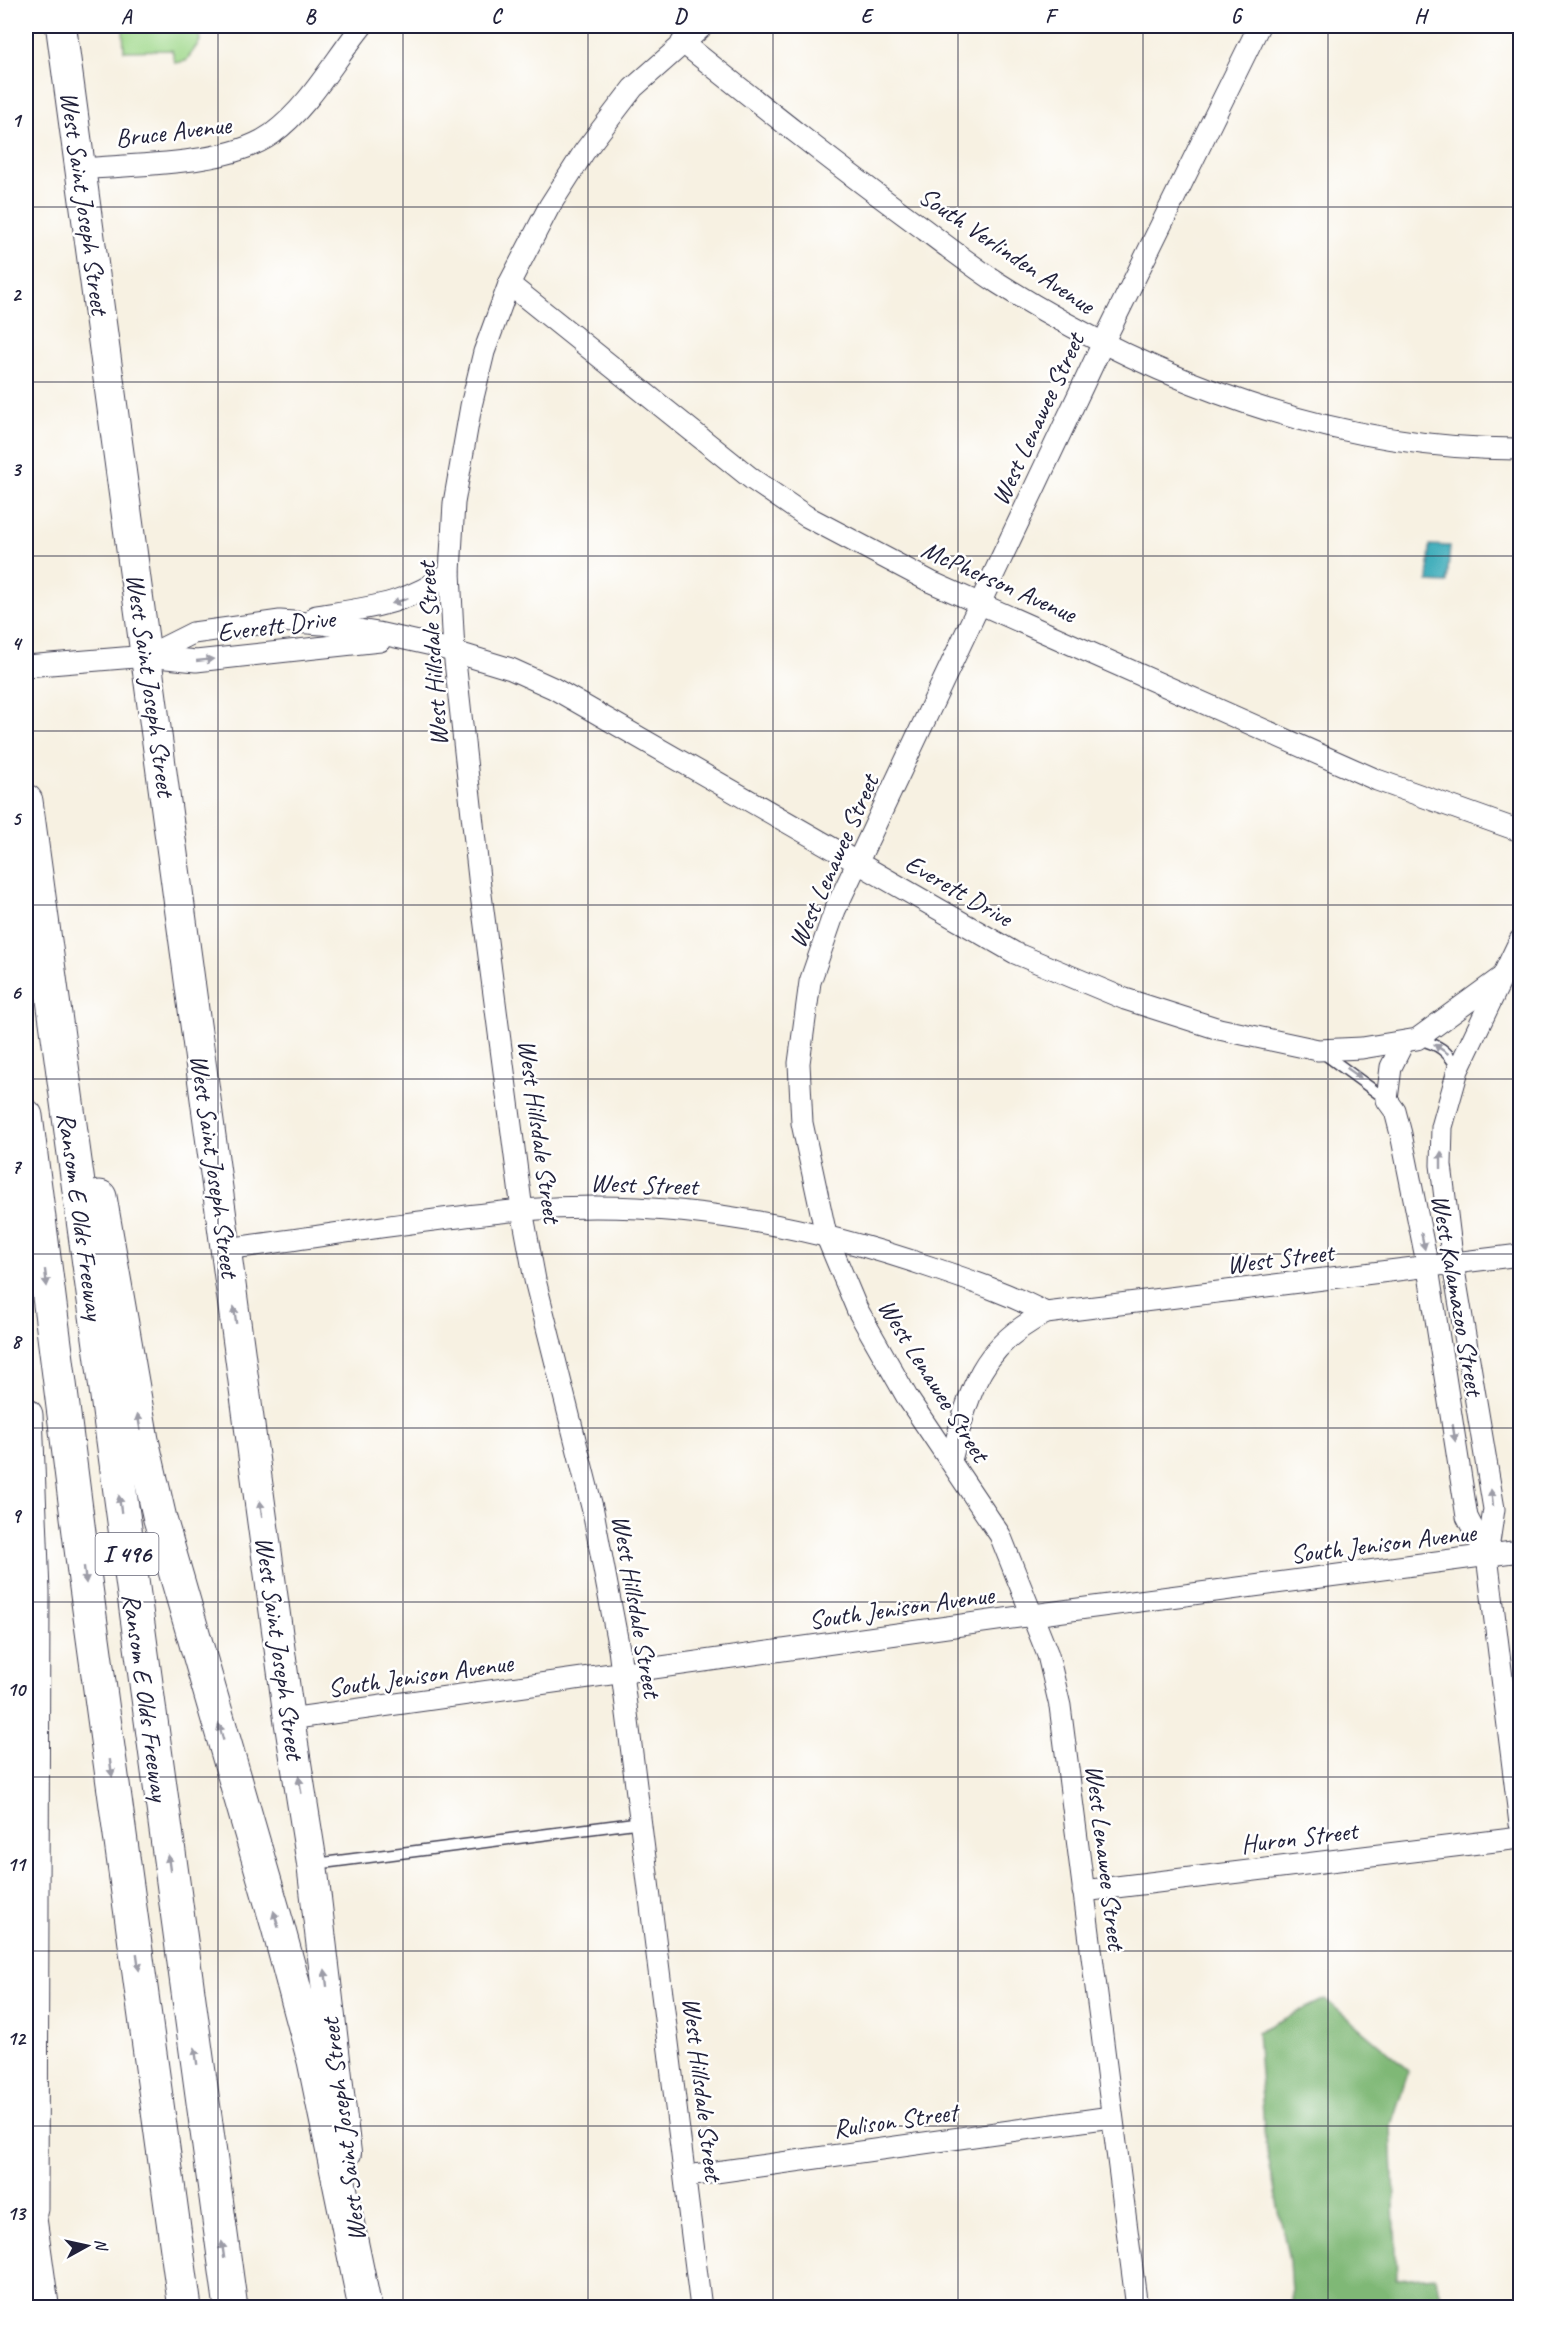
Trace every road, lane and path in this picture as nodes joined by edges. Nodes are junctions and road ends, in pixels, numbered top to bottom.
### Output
1 (61, 26) edge
2 (362, 26) edge
3 (703, 26) edge
4 (1259, 26) edge
5 (682, 42) junction
6 (81, 169) junction
7 (509, 284) junction
8 (1102, 345) junction
9 (1521, 449) edge
10 (450, 572) junction
11 (980, 602) junction
12 (280, 621) junction
13 (412, 641) junction
14 (454, 652) junction
15 (147, 656) junction
16 (26, 666) edge
17 (26, 801) edge
18 (1521, 831) edge
19 (34, 863) junction
20 (859, 864) junction
21 (1521, 940) edge
22 (1499, 979) junction
23 (1410, 1041) junction
24 (1318, 1050) junction
25 (1458, 1070) junction
26 (1388, 1100) junction
27 (26, 1116) edge
28 (522, 1210) junction
29 (826, 1235) junction
30 (226, 1249) junction
31 (1521, 1255) edge
32 (1453, 1264) junction
33 (1428, 1268) junction
34 (1046, 1313) junction
35 (26, 1415) edge
36 (951, 1460) junction
37 (1521, 1551) edge
38 (1487, 1556) junction
39 (1033, 1615) junction
40 (623, 1674) junction
41 (289, 1719) junction
42 (642, 1822) junction
43 (1521, 1824) edge
44 (1521, 1838) edge
45 (312, 1864) junction
46 (1083, 1891) junction
47 (1112, 2117) junction
48 (26, 2175) edge
49 (687, 2176) junction
50 (28, 2209) edge
51 (364, 2305) edge
52 (44, 2307) edge
53 (186, 2307) edge
54 (231, 2307) edge
55 (701, 2307) edge
56 (1137, 2307) edge

1 - 6 main road, West Saint Joseph Street
2 - 6 street, Bruce Avenue
3 - 5 street, West Hillsdale Street
4 - 8 street, West Lenawee Street
5 - 7 street, West Hillsdale Street
5 - 8 street, South Verlinden Avenue
6 - 15 main road, West Saint Joseph Street
7 - 10 street, West Hillsdale Street
7 - 11 street, McPherson Avenue
8 - 9 street, South Verlinden Avenue
8 - 11 street, West Lenawee Street
10 -> 12 street
10 - 14 street, West Hillsdale Street
11 - 18 street, McPherson Avenue
11 - 20 street, West Lenawee Street
12 - 13 street, Everett Drive
12 - 15 street, Everett Drive
13 - 14 street, Everett Drive
15 -> 13 street, Everett Drive
14 - 20 street, Everett Drive
14 - 28 street, West Hillsdale Street
15 - 16 street, Everett Drive
15 - 30 main road, West Saint Joseph Street
17 - 19 highway, Ransom E Olds Freeway / I 496
51 -> 19 highway
54 -> 19 highway, Ransom E Olds Freeway / I 496
20 - 24 street, Everett Drive
20 - 29 street, West Lenawee Street
21 - 22 street, West Kalamazoo Street
22 - 23 street
22 - 25 street, West Kalamazoo Street
23 - 24 street, Everett Drive
25 -> 23 lane
23 - 26 street, West Kalamazoo Street
24 -> 26 lane
32 -> 25 street, West Kalamazoo Street
26 -> 33 street, West Kalamazoo Street
27 -> 53 highway, Ransom E Olds Freeway / I 496
28 - 29 street, West Street
28 - 30 street, West Street
28 - 40 street, West Hillsdale Street
29 - 34 street, West Street
29 - 36 street, West Lenawee Street
41 -> 30 main road, West Saint Joseph Street
31 - 32 street, West Street
32 - 33 street, West Street
38 -> 32 street, West Kalamazoo Street
33 - 34 street, West Street
33 -> 38 street, West Kalamazoo Street
34 - 36 street, West Street
35 - 50 highway
36 - 39 street, West Lenawee Street
37 - 38 street, South Jenison Avenue
38 - 39 street, South Jenison Avenue
38 - 43 street, West Kalamazoo Street
39 - 40 street, South Jenison Avenue
39 - 46 street, West Lenawee Street
40 - 41 street, South Jenison Avenue
40 - 42 street, West Hillsdale Street
45 -> 41 main road, West Saint Joseph Street
42 - 45 lane
42 - 49 street, West Hillsdale Street
44 - 46 street, Huron Street
51 -> 45 main road, West Saint Joseph Street
46 - 47 street, West Lenawee Street
47 - 49 street, Rulison Street
47 - 56 street, West Lenawee Street
48 - 50 main road
49 - 55 street, West Hillsdale Street
50 - 52 main road

